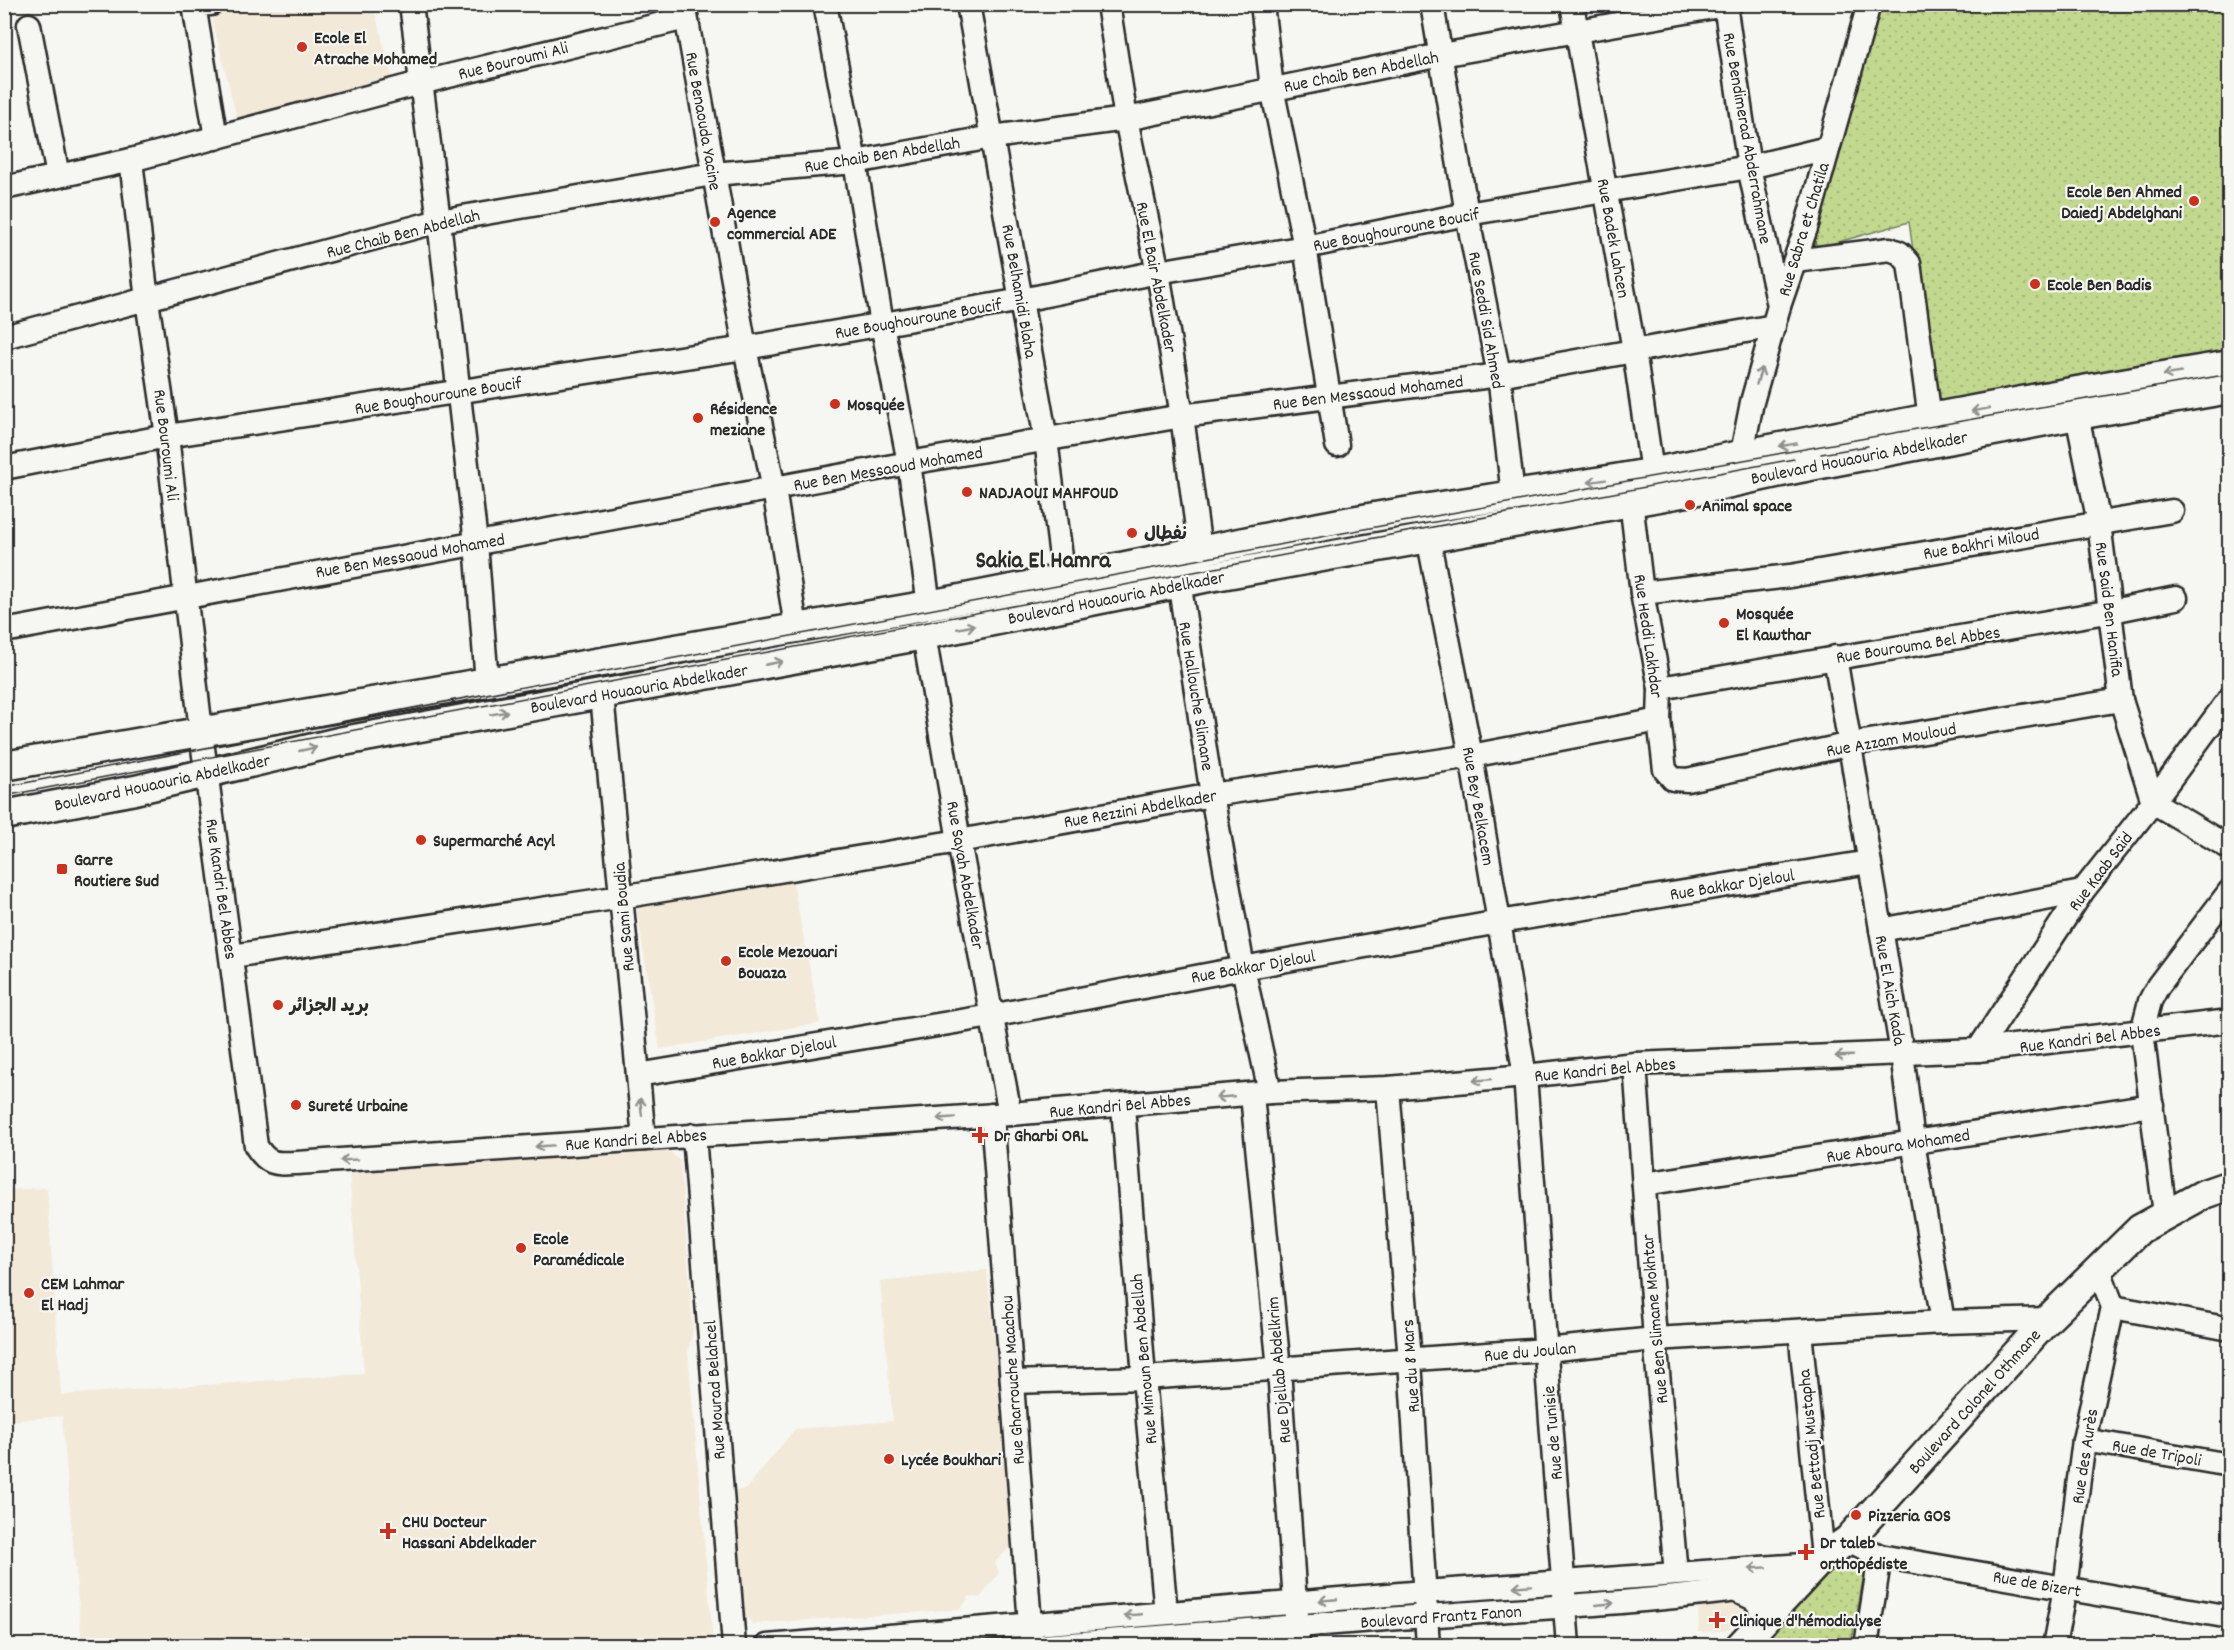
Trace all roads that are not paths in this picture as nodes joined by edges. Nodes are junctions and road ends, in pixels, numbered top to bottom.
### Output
1 (211, 4) edge
2 (411, 4) edge
3 (825, 4) edge
4 (968, 4) edge
5 (1108, 4) edge
6 (1262, 4) edge
7 (1432, 4) edge
8 (1572, 4) edge
9 (1869, 4) edge
10 (1727, 5) edge
11 (685, 11) edge
12 (29, 25) dead end
13 (1576, 31) junction
14 (1441, 55) junction
15 (420, 83) junction
16 (1272, 88) junction
17 (1126, 119) junction
18 (992, 137) junction
19 (216, 138) junction
20 (1828, 148) junction
21 (131, 159) junction
22 (855, 162) junction
23 (1749, 167) junction
24 (713, 174) junction
25 (58, 176) junction
26 (4, 188) edge
27 (1605, 190) junction
28 (1467, 214) junction
29 (439, 221) junction
30 (1305, 247) junction
31 (1795, 261) junction
32 (1158, 272) junction
33 (147, 300) junction
34 (1022, 300) junction
35 (1777, 316) junction
36 (882, 324) junction
37 (4, 337) edge
38 (745, 348) junction
39 (1634, 350) junction
40 (2229, 365) edge
41 (1499, 375) junction
42 (2229, 389) edge
43 (459, 392) junction
44 (1329, 397) junction
45 (2077, 415) junction
46 (1182, 416) junction
47 (1930, 419) junction
48 (166, 436) junction
49 (1046, 440) junction
50 (1337, 445) dead end
51 (909, 463) junction
52 (1745, 466) junction
53 (4, 468) edge
54 (1652, 472) junction
55 (774, 489) junction
56 (1513, 495) junction
57 (1631, 501) junction
58 (2172, 511) dead end
59 (2099, 523) junction
60 (1428, 537) junction
61 (476, 543) junction
62 (1190, 567) junction
63 (1064, 580) junction
64 (1642, 593) junction
65 (185, 597) junction
66 (2176, 598) dead end
67 (929, 605) junction
68 (2112, 611) junction
69 (796, 627) junction
70 (4, 631) edge
71 (924, 635) junction
72 (1835, 657) junction
73 (487, 683) junction
74 (1660, 688) junction
75 (602, 695) junction
76 (2229, 698) edge
77 (2121, 700) junction
78 (1659, 720) junction
79 (201, 732) junction
80 (1851, 744) junction
81 (1471, 756) junction
82 (4, 766) edge
83 (1665, 770) joint
84 (207, 774) junction
85 (1212, 795) junction
86 (2153, 802) junction
87 (4, 815) edge
88 (959, 841) junction
89 (2229, 849) edge
90 (1869, 862) junction
91 (2229, 891) edge
92 (2082, 892) junction
93 (621, 897) junction
94 (1499, 922) junction
95 (1881, 930) junction
96 (232, 956) junction
97 (1243, 968) junction
98 (991, 1016) junction
99 (2229, 1021) edge
100 (2142, 1032) junction
101 (1978, 1050) junction
102 (1902, 1053) junction
103 (1635, 1064) junction
104 (638, 1075) junction
105 (1525, 1076) junction
106 (1388, 1088) junction
107 (1261, 1094) junction
108 (2152, 1105) junction
109 (1123, 1106) junction
110 (1001, 1115) junction
111 (694, 1135) junction
112 (644, 1139) junction
113 (1913, 1142) junction
114 (1644, 1184) junction
115 (2229, 1185) edge
116 (2165, 1214) junction
117 (2099, 1270) junction
118 (2113, 1307) junction
119 (2048, 1319) junction
120 (1943, 1322) junction
121 (2229, 1329) edge
122 (1800, 1331) junction
123 (1655, 1339) junction
124 (1545, 1350) junction
125 (1410, 1360) junction
126 (1279, 1368) junction
127 (1144, 1378) junction
128 (1012, 1382) junction
129 (2084, 1440) junction
130 (2229, 1465) edge
131 (1848, 1540) junction
132 (1880, 1556) junction
133 (1813, 1567) junction
134 (1676, 1574) junction
135 (1564, 1583) junction
136 (2065, 1588) junction
137 (1741, 1590) junction
138 (1424, 1592) junction
139 (1294, 1603) junction
140 (1565, 1608) junction
141 (1166, 1613) junction
142 (1425, 1616) junction
143 (2229, 1617) edge
144 (1106, 1618) junction
145 (1764, 1619) junction
146 (1031, 1635) edge
147 (1297, 1636) edge
148 (1108, 1641) junction
149 (734, 1646) edge
150 (767, 1646) edge
151 (1044, 1646) edge
152 (1428, 1646) edge
153 (1568, 1646) edge
154 (1740, 1646) edge
155 (1866, 1646) edge
156 (2054, 1646) edge

1 - 19 street
2 - 15 street
3 - 22 street
4 - 18 street, Rue Belhamidi Blaha
5 - 17 street, Rue El Bair Abdelkader
6 - 16 street
7 - 14 street, Rue Seddi Sid Ahmed
8 - 13 street, Rue Badek Lahcen
9 - 20 street, Rue Sabra et Chatila
10 - 13 street, Rue Chaib Ben Abdellah
10 - 23 street, Rue Bendimerad Abderrahmane
11 - 15 street, Rue Bouroumi Ali
11 - 24 street, Rue Benaouda Yacine
12 - 25 street
13 - 14 street, Rue Chaib Ben Abdellah
13 - 27 street, Rue Badek Lahcen
14 - 16 street, Rue Chaib Ben Abdellah
14 - 28 street, Rue Seddi Sid Ahmed
15 - 19 street, Rue Bouroumi Ali
15 - 29 street
16 - 17 street, Rue Chaib Ben Abdellah
16 - 30 street
17 - 18 street, Rue Chaib Ben Abdellah
17 - 32 street, Rue El Bair Abdelkader
18 - 22 street, Rue Chaib Ben Abdellah
18 - 34 street, Rue Belhamidi Blaha
19 - 21 street, Rue Bouroumi Ali
20 - 23 street, Rue Boughouroune Boucif
20 - 31 street, Rue Sabra et Chatila
21 - 25 street, Rue Bouroumi Ali
21 - 33 street, Rue Bouroumi Ali
22 - 24 street, Rue Chaib Ben Abdellah
22 - 36 street
23 - 27 street, Rue Boughouroune Boucif
23 - 35 street, Rue Bendimerad Abderrahmane
24 - 29 street, Rue Chaib Ben Abdellah
24 - 38 street, Rue Benaouda Yacine
25 - 26 street, Rue Bouroumi Ali
27 - 28 street, Rue Boughouroune Boucif
27 - 39 street, Rue Badek Lahcen
28 - 30 street, Rue Boughouroune Boucif
28 - 41 street, Rue Seddi Sid Ahmed
29 - 33 street, Rue Chaib Ben Abdellah
29 - 43 street
30 - 32 street, Rue Boughouroune Boucif
30 - 44 street
31 - 35 street, Rue Sabra et Chatila
31 - 47 street
32 - 34 street, Rue Boughouroune Boucif
32 - 46 street, Rue El Bair Abdelkader
33 - 37 street, Rue Chaib Ben Abdellah
33 - 48 street, Rue Bouroumi Ali
34 - 36 street, Rue Boughouroune Boucif
34 - 49 street, Rue Belhamidi Blaha
35 - 39 street, Rue Ben Messaoud Mohamed
52 -> 35 street, Rue Sabra et Chatila
36 - 38 street, Rue Boughouroune Boucif
36 - 51 street
38 - 43 street, Rue Boughouroune Boucif
38 - 55 street, Rue Benaouda Yacine
39 - 41 street, Rue Ben Messaoud Mohamed
39 - 54 street, Rue Badek Lahcen
40 -> 47 main road, Boulevard Houaouria Abdelkader
41 - 44 street, Rue Ben Messaoud Mohamed
41 - 56 street, Rue Seddi Sid Ahmed
42 - 45 main road, Boulevard Houaouria Abdelkader
43 - 48 street, Rue Boughouroune Boucif
43 - 61 street
44 - 46 street, Rue Ben Messaoud Mohamed
44 - 50 street
45 - 52 main road, Boulevard Houaouria Abdelkader
45 - 59 street, Rue Said Ben Hanifia
46 - 49 street, Rue Ben Messaoud Mohamed
46 - 62 street, Rue El Bair Abdelkader
47 -> 52 main road, Boulevard Houaouria Abdelkader
48 - 53 street, Rue Boughouroune Boucif
48 - 65 street, Rue Bouroumi Ali
49 - 51 street, Rue Ben Messaoud Mohamed
49 - 63 street, Rue Belhamidi Blaha
51 - 55 street, Rue Ben Messaoud Mohamed
51 - 67 street
52 - 54 main road, Boulevard Houaouria Abdelkader
52 - 57 main road, Boulevard Houaouria Abdelkader
54 -> 56 main road, Boulevard Houaouria Abdelkader
55 - 61 street, Rue Ben Messaoud Mohamed
55 - 69 street, Rue Benaouda Yacine
56 - 62 main road, Boulevard Houaouria Abdelkader
57 - 60 main road, Boulevard Houaouria Abdelkader
57 - 64 street, Rue Heddi Lakhdar
58 - 59 street, Rue Bakhri Miloud
59 - 64 street, Rue Bakhri Miloud
59 - 68 street, Rue Said Ben Hanifia
60 - 62 main road, Boulevard Houaouria Abdelkader
60 - 81 street, Rue Bey Belkacem
61 - 65 street, Rue Ben Messaoud Mohamed
61 - 73 street
62 - 63 main road, Boulevard Houaouria Abdelkader
71 -> 62 main road, Boulevard Houaouria Abdelkader
62 - 85 street, Rue Hallouche Slimane
63 - 67 main road, Boulevard Houaouria Abdelkader
64 - 74 street, Rue Heddi Lakhdar
65 - 70 street, Rue Ben Messaoud Mohamed
65 - 79 street, Rue Bouroumi Ali
66 - 68 street, Rue Bourouma Bel Abbes
67 - 69 main road, Boulevard Houaouria Abdelkader
68 - 72 street, Rue Bourouma Bel Abbes
68 - 77 street, Rue Said Ben Hanifia
69 - 73 main road, Boulevard Houaouria Abdelkader
75 -> 71 main road, Boulevard Houaouria Abdelkader
71 - 88 street, Rue Sayah Abdelkader
72 - 74 street, Rue Bourouma Bel Abbes
72 - 80 street, Rue El Aich Kada
73 - 79 main road, Boulevard Houaouria Abdelkader
74 - 78 street, Rue Heddi Lakhdar
84 -> 75 main road, Boulevard Houaouria Abdelkader
75 - 93 street, Rue Sami Boudia
76 - 86 street, Rue Kaab Saïd
77 - 80 street, Rue Azzam Mouloud
77 - 86 street, Rue Said Ben Hanifia
78 - 81 street, Rue Rezzini Abdelkader
78 - 83 street, Rue Heddi Lakhdar
79 - 82 main road, Boulevard Houaouria Abdelkader
79 - 84 street, Rue Kandri Bel Abbes
80 - 83 street, Rue Azzam Mouloud
80 - 90 street, Rue El Aich Kada
81 - 85 street, Rue Rezzini Abdelkader
81 - 94 street, Rue Bey Belkacem
84 - 87 main road, Boulevard Houaouria Abdelkader
84 - 96 street, Rue Kandri Bel Abbes
85 - 88 street, Rue Rezzini Abdelkader
85 - 97 street, Rue Hallouche Slimane
86 - 89 street
86 - 92 street, Rue Kaab Saïd
88 - 93 street, Rue Rezzini Abdelkader
88 - 98 street, Rue Sayah Abdelkader
90 - 94 street, Rue Bakkar Djeloul
90 - 95 street, Rue El Aich Kada
91 - 100 street
92 - 95 street
92 - 101 street, Rue Kaab Saïd
93 - 96 street, Rue Rezzini Abdelkader
93 - 104 street, Rue Sami Boudia
94 - 97 street, Rue Bakkar Djeloul
94 - 105 street, Rue Bey Belkacem
95 - 102 street, Rue El Aich Kada
112 -> 96 street, Rue Kandri Bel Abbes
97 - 98 street, Rue Bakkar Djeloul
97 - 107 street, Rue Hallouche Slimane
98 - 104 street, Rue Bakkar Djeloul
98 - 110 street, Rue Sayah Abdelkader
99 - 100 street, Rue Kandri Bel Abbes
100 - 101 street, Rue Kandri Bel Abbes
100 - 108 street
101 - 102 street, Rue Kandri Bel Abbes
102 -> 103 street, Rue Kandri Bel Abbes
102 - 113 street, Rue El Aich Kada
103 - 105 street, Rue Kandri Bel Abbes
103 - 114 street, Rue Ben Slimane Mokhtar
112 -> 104 street, Rue Sami Boudia
105 -> 106 street, Rue Kandri Bel Abbes
105 - 124 street, Rue de Tunisie
106 - 107 street, Rue Kandri Bel Abbes
106 - 125 street, Rue du 8 Mars
107 -> 109 street, Rue Kandri Bel Abbes
107 - 126 street, Rue Djellab Abdelkrim
108 - 113 street, Rue Aboura Mohamed
108 - 116 street
109 - 110 street, Rue Kandri Bel Abbes
109 - 127 street, Rue Mimoun Ben Abdellah
110 -> 111 street, Rue Kandri Bel Abbes
110 - 128 street, Rue Gharrouche Maachou
111 - 112 street, Rue Kandri Bel Abbes
111 - 149 street, Rue Mourad Belahcel
113 - 114 street, Rue Aboura Mohamed
113 - 120 street, Rue El Aich Kada
114 - 123 street, Rue Ben Slimane Mokhtar
115 - 116 main road, Boulevard Colonel Othmane
116 - 117 main road, Boulevard Colonel Othmane
117 - 118 street
117 - 119 main road, Boulevard Colonel Othmane
118 - 121 street
118 - 129 street, Rue des Aurès
119 - 120 street, Rue du Joulan
119 - 131 main road, Boulevard Colonel Othmane
120 - 122 street, Rue du Joulan
122 - 123 street, Rue du Joulan
122 - 133 street, Rue Bettadj Mustapha
123 - 124 street, Rue du Joulan
123 - 134 street, Rue Ben Slimane Mokhtar
124 - 125 street, Rue du Joulan
124 - 135 street, Rue de Tunisie
125 - 126 street, Rue du Joulan
125 - 138 street, Rue du 8 Mars
126 - 127 street, Rue du Joulan
126 - 139 street, Rue Djellab Abdelkrim
127 - 128 street, Rue du Joulan
127 - 141 street, Rue Mimoun Ben Abdellah
128 - 146 street, Rue Gharrouche Maachou
129 - 130 street, Rue de Tripoli
129 - 136 street, Rue des Aurès
131 - 132 street, Rue de Bizert
131 - 133 main road, Boulevard Colonel Othmane
132 - 136 street, Rue de Bizert
132 - 155 street
133 -> 134 street
133 - 137 street, Boulevard Frantz Fanon
133 - 145 main road, Boulevard Colonel Othmane
134 - 135 street
135 -> 138 street
135 - 140 street, Rue de Tunisie
136 - 143 street, Rue de Bizert
136 - 156 street, Rue des Aurès
140 -> 137 street, Boulevard Frantz Fanon
137 - 145 main road
138 -> 139 street
138 - 142 street, Rue du 8 Mars
139 - 141 street
139 - 147 street, Rue Djellab Abdelkrim
140 - 142 street, Boulevard Frantz Fanon
140 - 153 street, Rue de Tunisie
141 -> 144 street
142 - 147 street, Boulevard Frantz Fanon
142 - 152 street, Rue du 8 Mars
144 - 146 street
144 - 148 street
145 - 154 main road, Boulevard Colonel Othmane
146 - 150 street
147 - 148 street, Boulevard Frantz Fanon
148 - 151 street, Boulevard Frantz Fanon

